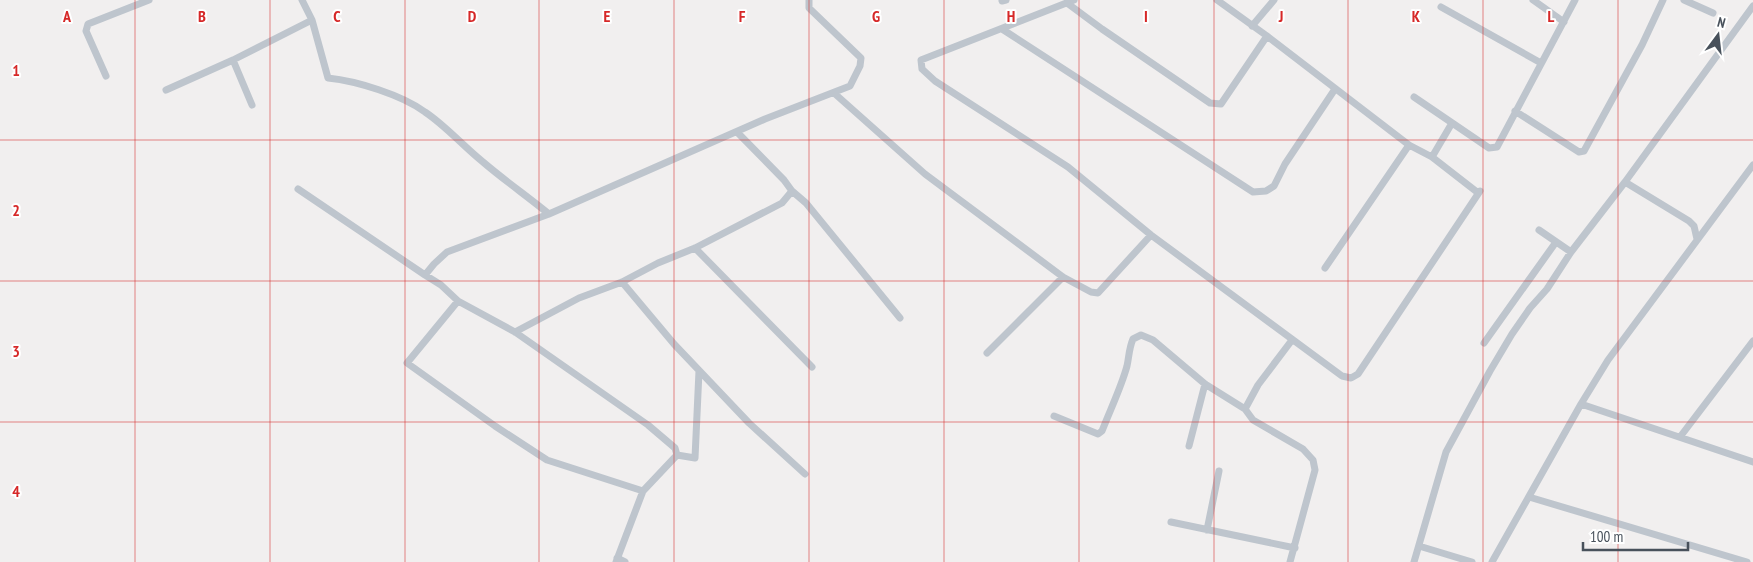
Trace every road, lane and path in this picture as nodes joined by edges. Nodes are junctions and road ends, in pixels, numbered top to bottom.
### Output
1 (149, 0) edge
2 (302, 0) edge
3 (809, 0) edge
4 (1217, 0) edge
5 (1274, 0) edge
6 (1533, 0) edge
7 (1575, 0) edge
8 (1663, 0) edge
9 (1684, 0) edge
10 (1071, 1) edge
11 (1753, 6) edge
12 (1441, 7) dead end
13 (1713, 13) dead end
14 (312, 20) junction
15 (1564, 22) junction
16 (1252, 26) junction
17 (1002, 29) junction
18 (1267, 36) junction
19 (233, 60) junction
20 (1541, 64) junction
21 (106, 76) dead end
22 (1335, 89) junction
23 (166, 90) dead end
24 (834, 93) junction
25 (1414, 97) dead end
26 (252, 105) dead end
27 (1515, 111) junction
28 (1452, 123) junction
29 (737, 132) junction
30 (1409, 145) junction
31 (1432, 157) junction
32 (1753, 165) edge
33 (1625, 182) junction
34 (298, 189) dead end
35 (792, 191) junction
36 (549, 214) junction
37 (1539, 230) dead end
38 (1150, 235) junction
39 (1697, 239) junction
40 (1556, 242) junction
41 (695, 248) junction
42 (1571, 252) junction
43 (1325, 268) dead end
44 (425, 275) junction
45 (1063, 277) junction
46 (622, 282) junction
47 (458, 301) junction
48 (900, 318) dead end
49 (516, 332) junction
50 (1292, 340) junction
51 (1753, 341) edge
52 (1484, 343) dead end
53 (987, 353) dead end
54 (812, 367) dead end
55 (699, 371) junction
56 (1206, 384) junction
57 (1581, 404) junction
58 (1245, 409) junction
59 (1054, 416) dead end
60 (1680, 437) junction
61 (1189, 446) dead end
62 (677, 455) junction
63 (1753, 462) edge
64 (1219, 471) dead end
65 (805, 474) dead end
66 (643, 491) junction
67 (1529, 497) junction
68 (1170, 522) dead end
69 (1207, 530) junction
70 (1419, 546) junction
71 (1295, 548) junction
72 (617, 560) edge
73 (625, 562) edge
74 (1290, 562) edge
75 (1414, 562) edge
76 (1472, 562) edge
77 (1492, 562) edge
78 (1747, 562) edge

1 - 21 street
2 - 14 street
3 - 24 street
4 - 16 street
5 - 16 street
6 - 15 street
7 - 15 street
8 - 27 street
9 - 13 street
10 - 17 street
10 - 18 street
11 - 33 street
12 - 20 street
14 - 19 street
14 - 36 street
15 - 20 street
16 - 18 street
17 - 22 street
17 - 38 street
18 - 22 street
19 - 23 street
19 - 26 street
20 - 27 street
22 - 30 street
24 - 29 street
24 - 45 street
25 - 28 street
27 - 28 street
28 - 31 street
29 - 35 street
29 - 36 street
30 - 31 street
30 - 43 street
31 - 50 street
32 - 39 street
33 - 39 street
33 - 42 street
34 - 44 street
35 - 41 street
35 - 48 street
36 - 44 street
37 - 40 street
38 - 45 street
38 - 50 street
39 - 57 street
40 - 42 street
40 - 52 street
41 - 46 street
41 - 54 street
42 - 70 street
44 - 47 street
45 - 53 street
46 - 49 street
46 - 55 street
47 - 49 street
47 - 66 street
49 - 62 street
50 - 58 street
51 - 60 street
55 - 62 street
55 - 65 street
56 - 58 street
56 - 59 street
56 - 61 street
57 - 60 street
57 - 67 street
58 - 71 street
60 - 63 street
62 - 66 street
64 - 69 street
66 - 72 street
67 - 77 street
67 - 78 street
68 - 69 street
69 - 71 street
70 - 75 street
70 - 76 street
71 - 74 street
72 - 73 street

